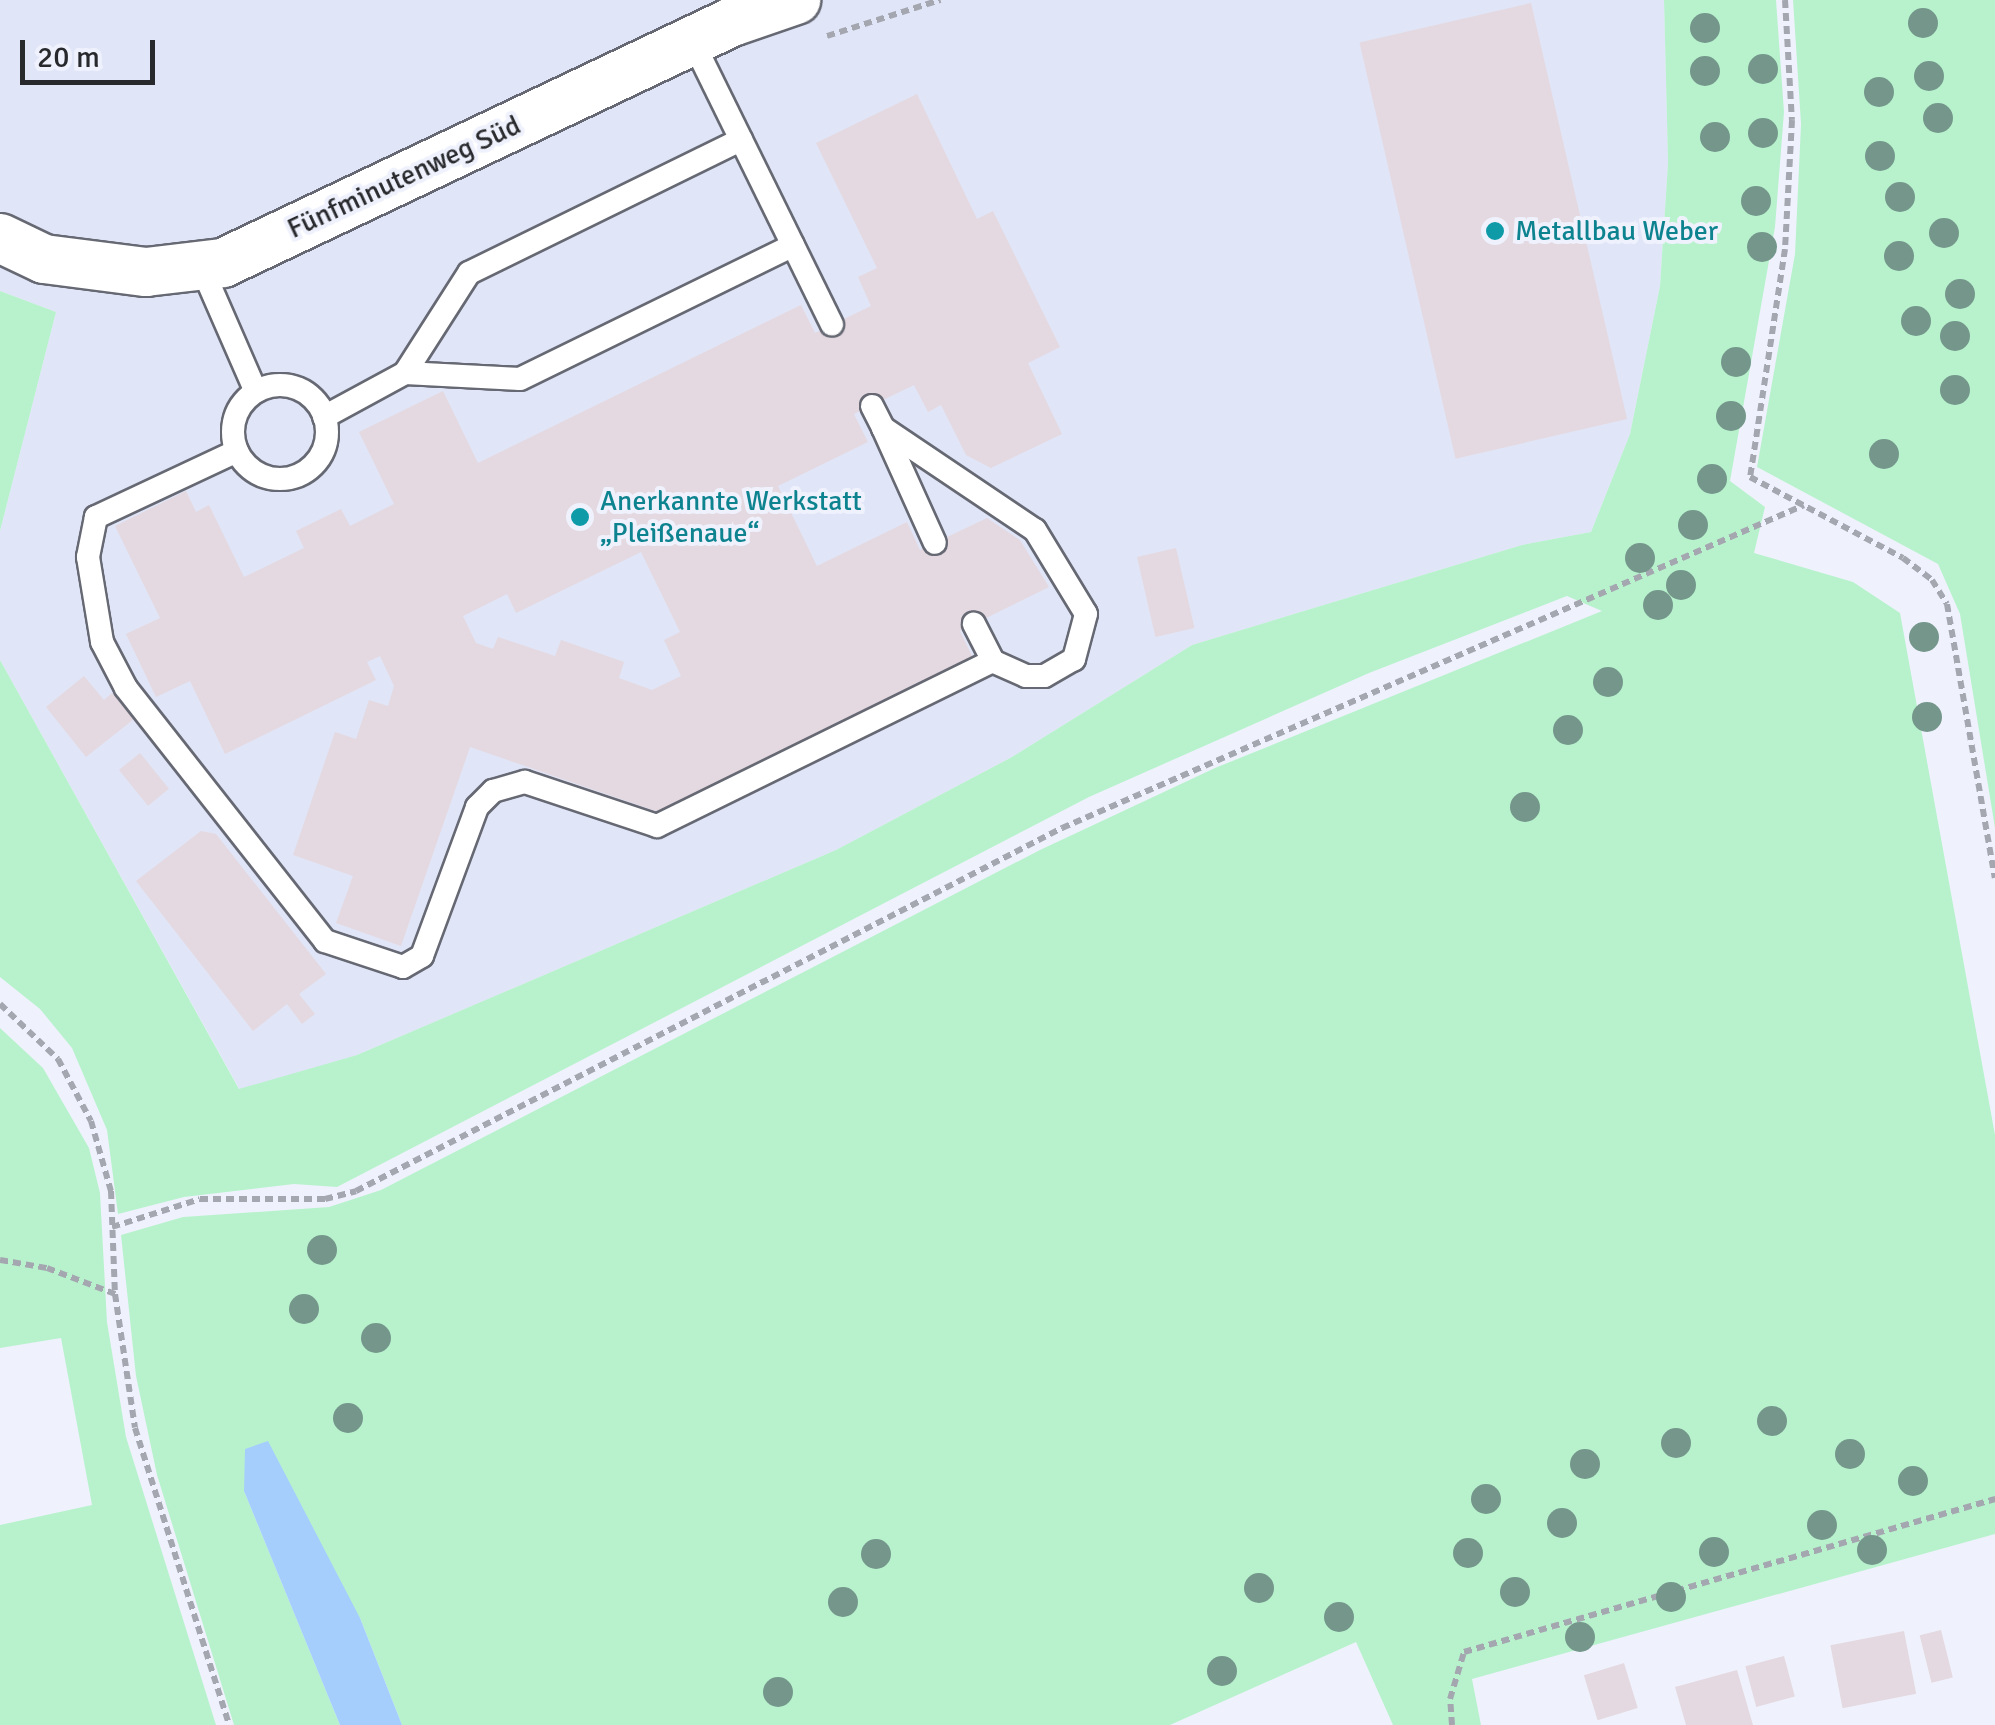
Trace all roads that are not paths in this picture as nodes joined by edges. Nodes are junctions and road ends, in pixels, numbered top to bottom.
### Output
1 (796, 0) edge
2 (692, 40) junction
3 (741, 140) junction
4 (0, 238) edge
5 (793, 246) junction
6 (201, 266) junction
7 (832, 324) dead end
8 (406, 373) junction
9 (256, 392) junction
10 (872, 406) dead end
11 (324, 418) junction
12 (883, 428) junction
13 (237, 451) junction
14 (934, 543) dead end
15 (974, 624) dead end
16 (993, 660) junction

1 - 2 street, Fünfminutenweg Süd
2 - 3 lane
2 - 6 street, Fünfminutenweg Süd
3 - 5 lane
3 - 8 lane
4 - 6 street, Fünfminutenweg Süd
5 - 7 lane
5 - 8 lane
6 - 9 lane
8 - 11 lane
9 - 11 lane
9 - 13 lane
10 - 12 lane
11 - 13 lane
12 - 14 lane
12 - 16 lane
13 - 16 lane
15 - 16 lane

